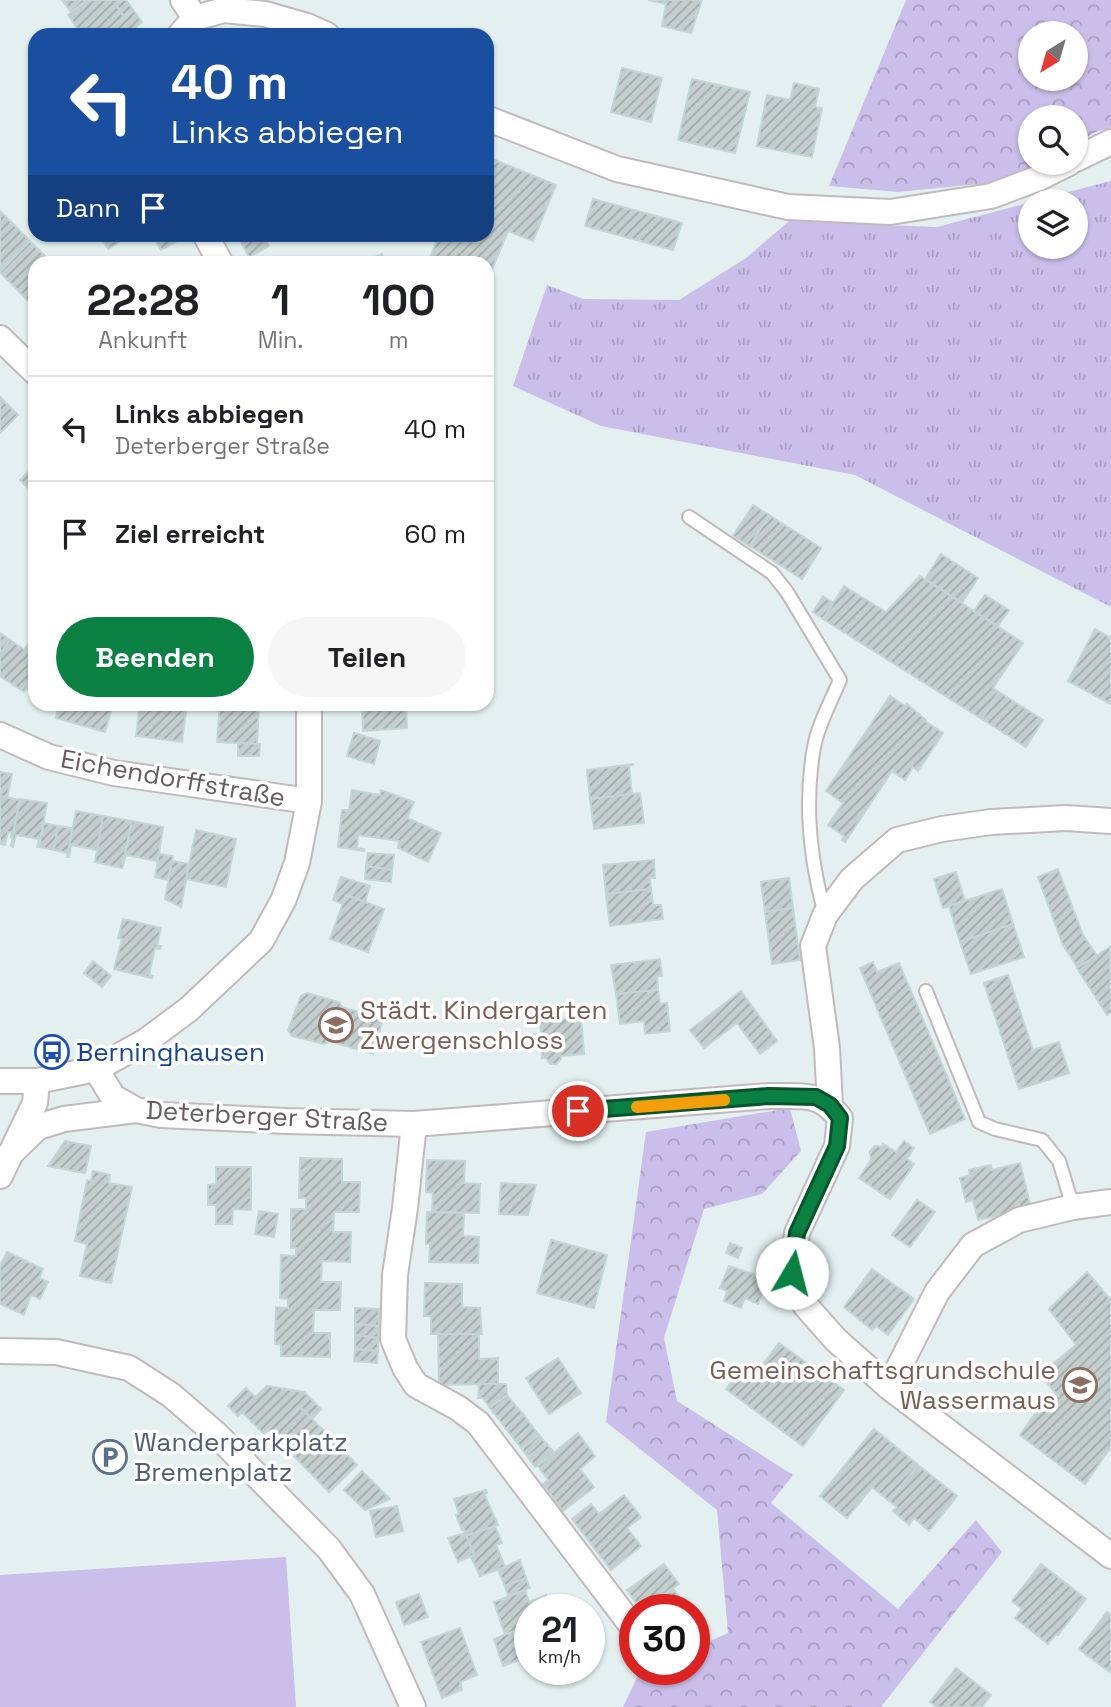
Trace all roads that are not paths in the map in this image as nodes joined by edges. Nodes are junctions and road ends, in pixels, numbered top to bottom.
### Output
1 (186, 18) edge
2 (311, 28) edge
3 (494, 121) edge
4 (1111, 142) edge
5 (1088, 153) edge
6 (1045, 175) edge
7 (0, 338) edge
8 (28, 365) edge
9 (689, 517) dead end
10 (309, 711) edge
11 (0, 734) edge
12 (309, 801) junction
13 (1111, 821) edge
14 (825, 915) junction
15 (926, 991) dead end
16 (96, 1069) junction
17 (0, 1081) edge
18 (37, 1081) junction
19 (830, 1105) junction
20 (135, 1110) junction
21 (414, 1124) junction
22 (5, 1165) edge
23 (1111, 1202) edge
24 (1073, 1207) junction
25 (0, 1352) edge
26 (889, 1387) junction
27 (1111, 1556) edge
28 (619, 1609) edge
29 (413, 1707) edge

1 - 2 street
3 - 6 street
4 - 5 street
7 - 8 street
9 - 14 lane
10 - 12 street
11 - 12 street, Eichendorffstraße
12 - 16 street
13 - 14 street
14 - 19 street
15 - 24 lane
16 - 18 street
16 - 20 street, Deterberger Straße
17 - 18 street
18 - 22 street
19 - 21 street, Deterberger Straße
19 - 26 street
20 - 21 street, Deterberger Straße
20 - 22 street
21 - 28 street, Deterberger Straße
23 - 24 street
24 - 26 street
25 - 29 street
26 - 27 street

